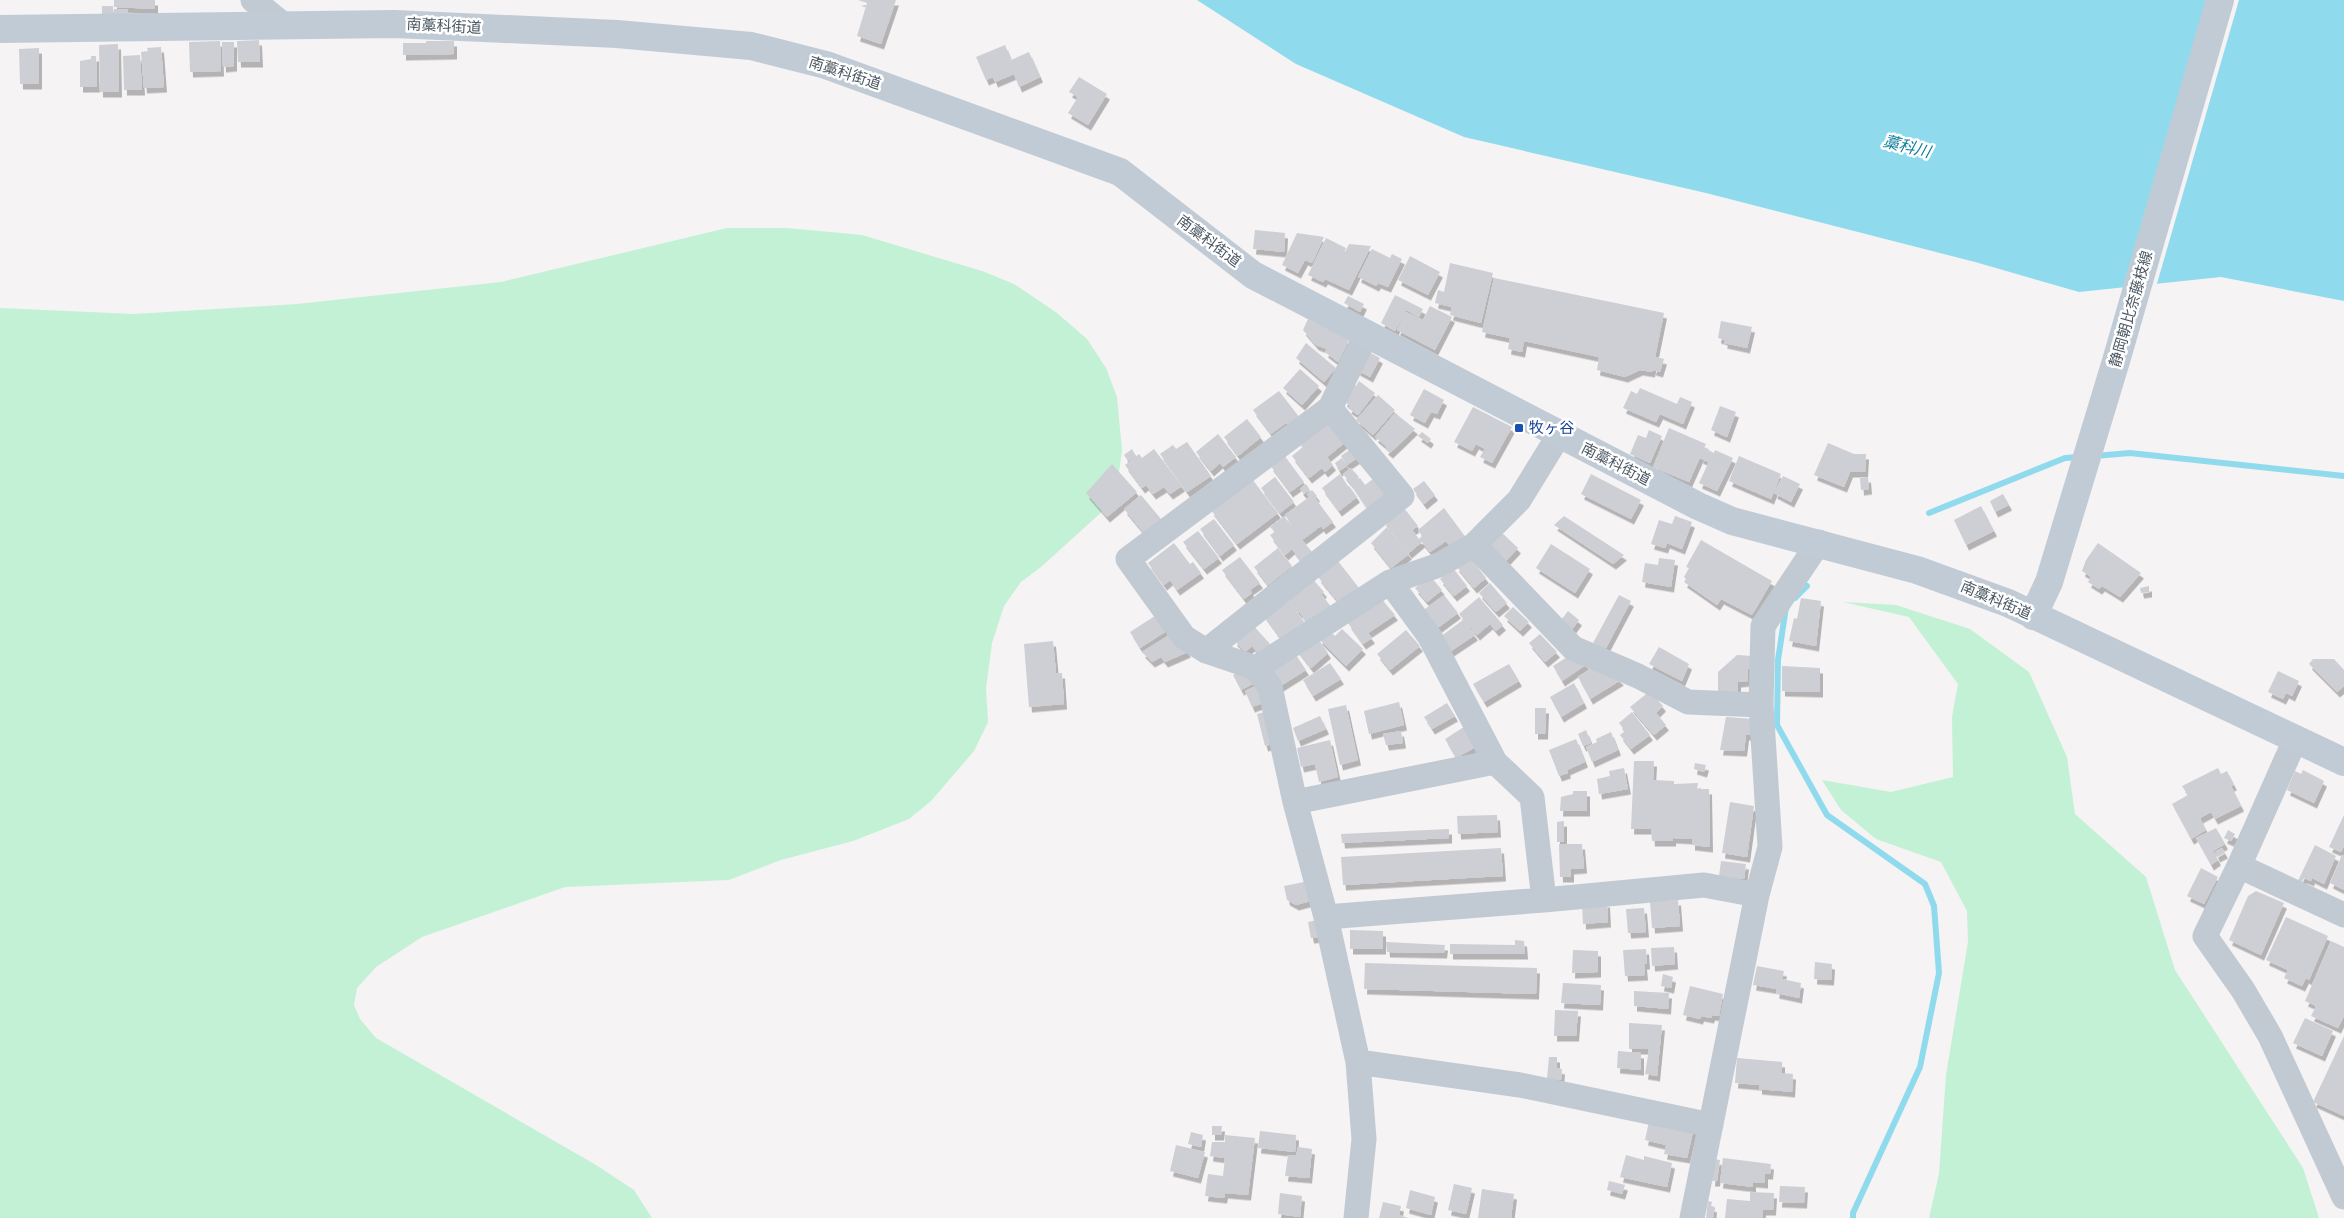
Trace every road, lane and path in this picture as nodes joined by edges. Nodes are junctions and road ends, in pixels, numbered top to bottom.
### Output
1 (253, 0) edge
2 (2220, 0) edge
3 (285, 26) junction
4 (0, 29) edge
5 (1367, 334) junction
6 (1330, 408) junction
7 (1559, 435) junction
8 (1818, 542) junction
9 (1474, 545) junction
10 (1390, 582) junction
11 (2033, 616) junction
12 (1206, 651) junction
13 (1256, 668) junction
14 (1761, 705) junction
15 (2295, 740) junction
16 (1496, 762) junction
17 (2344, 762) edge
18 (1295, 802) junction
19 (2239, 866) junction
20 (1757, 895) junction
21 (1544, 900) junction
22 (2344, 915) edge
23 (1326, 917) junction
24 (1358, 1062) junction
25 (1711, 1125) junction
26 (2344, 1197) edge
27 (1356, 1218) edge
28 (1692, 1218) edge

1 - 3 street
2 - 11 main road, 静岡朝比奈藤枝線
3 - 4 main road, 南藁科街道
3 - 5 main road, 南藁科街道
5 - 6 street
5 - 7 main road, 南藁科街道
6 - 12 street
6 - 12 street
7 - 8 main road, 南藁科街道
7 - 9 street
8 - 11 main road, 南藁科街道
8 - 14 street
9 - 10 street
9 - 14 street
10 - 13 street
10 - 16 street
11 - 15 main road, 南藁科街道
12 - 13 street
13 - 18 street
14 - 20 street
15 - 17 main road, 南藁科街道
15 - 19 street
16 - 18 street
16 - 21 street
18 - 23 street
19 - 22 street
19 - 26 street
20 - 21 street
20 - 25 street
21 - 23 street
23 - 24 street
24 - 25 street
24 - 27 street
25 - 28 street

